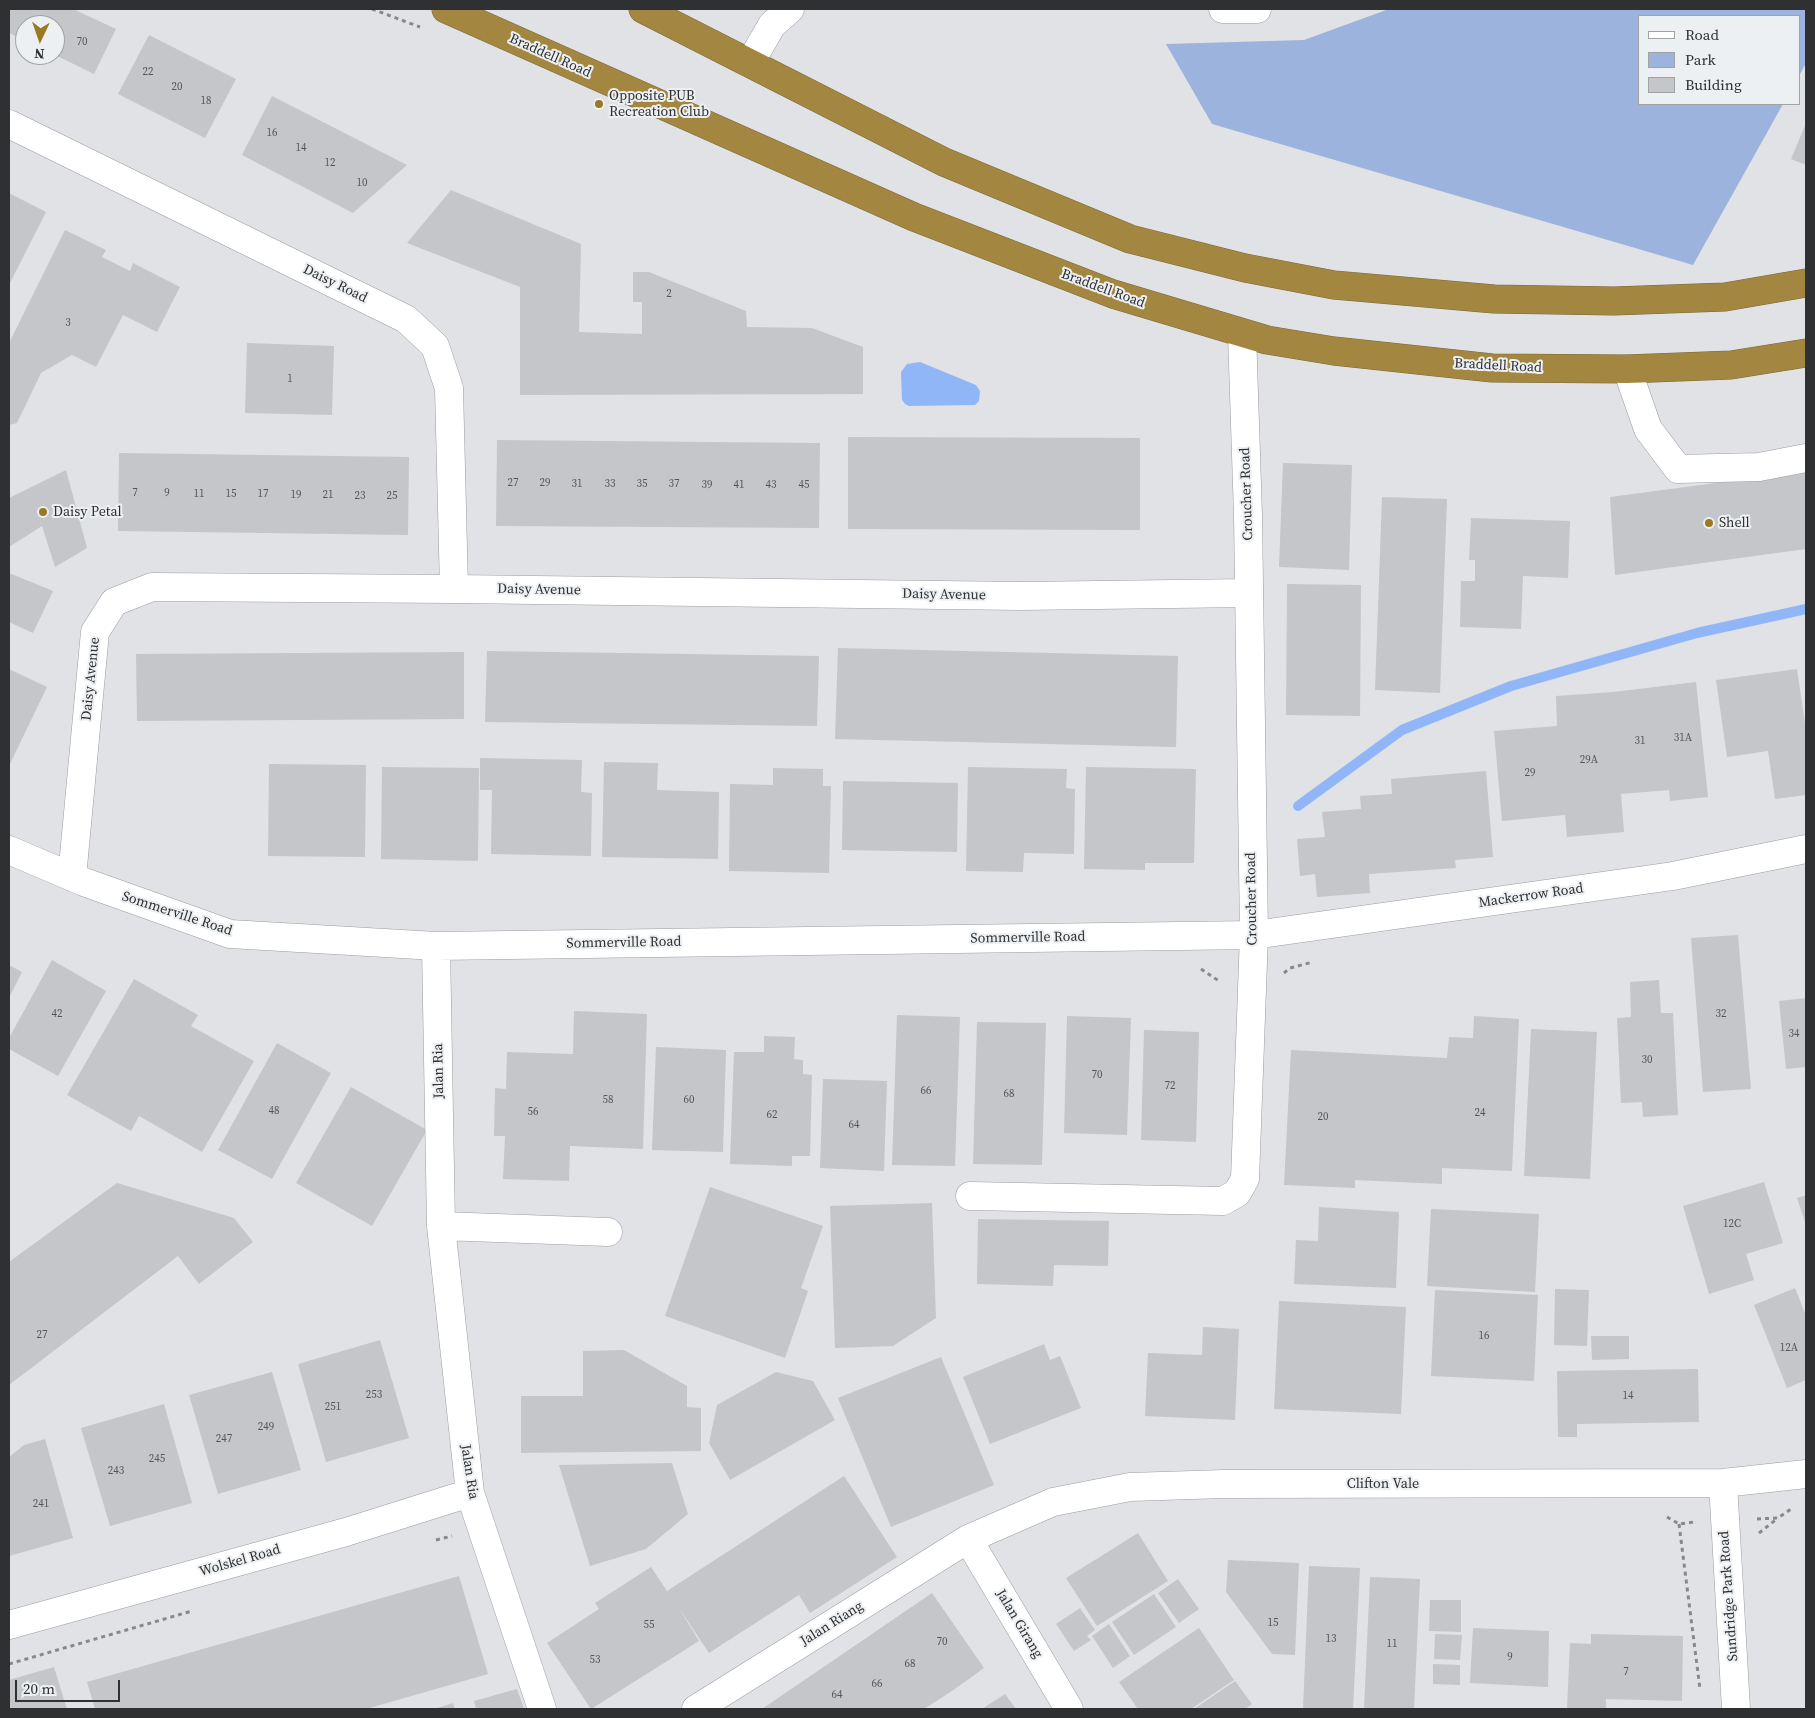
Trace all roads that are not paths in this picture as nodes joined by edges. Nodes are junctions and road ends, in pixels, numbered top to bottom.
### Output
1 (446, 9) edge
2 (643, 9) edge
3 (790, 9) edge
4 (1223, 9) edge
5 (1257, 9) edge
6 (750, 63) junction
7 (9, 124) edge
8 (1806, 283) edge
9 (1242, 333) junction
10 (1806, 353) edge
11 (1627, 369) junction
12 (1806, 458) edge
13 (454, 588) junction
14 (1248, 594) junction
15 (1806, 849) edge
16 (9, 850) edge
17 (72, 877) junction
18 (1254, 935) junction
19 (436, 946) junction
20 (970, 1196) dead end
21 (442, 1226) junction
22 (608, 1232) dead end
23 (1806, 1474) edge
24 (1723, 1483) junction
25 (470, 1493) junction
26 (968, 1539) junction
27 (9, 1625) edge
28 (542, 1709) edge
29 (696, 1709) edge
30 (1070, 1709) edge
31 (1736, 1709) edge

1 - 9 highway, Braddell Road
2 - 6 highway
3 - 6 street
4 - 5 street
6 - 8 highway
7 - 13 street, Daisy Road
9 - 11 highway, Braddell Road
9 - 14 street, Croucher Road
10 - 11 highway, Braddell Road
11 - 12 street
13 - 14 street, Daisy Avenue
13 - 17 street, Daisy Avenue
14 - 18 street, Croucher Road
15 - 18 street, Mackerrow Road
16 - 17 street, Sommerville Road
17 - 19 street, Sommerville Road
18 - 19 street, Sommerville Road
18 - 20 street, Croucher Road
19 - 21 street, Jalan Ria
21 - 22 street
21 - 25 street, Jalan Ria
23 - 24 street, Clifton Vale
24 - 26 street, Clifton Vale
24 - 31 street, Sundridge Park Road
25 - 27 street, Wolskel Road
25 - 28 street, Jalan Ria
26 - 29 street, Jalan Riang
26 - 30 street, Jalan Girang

